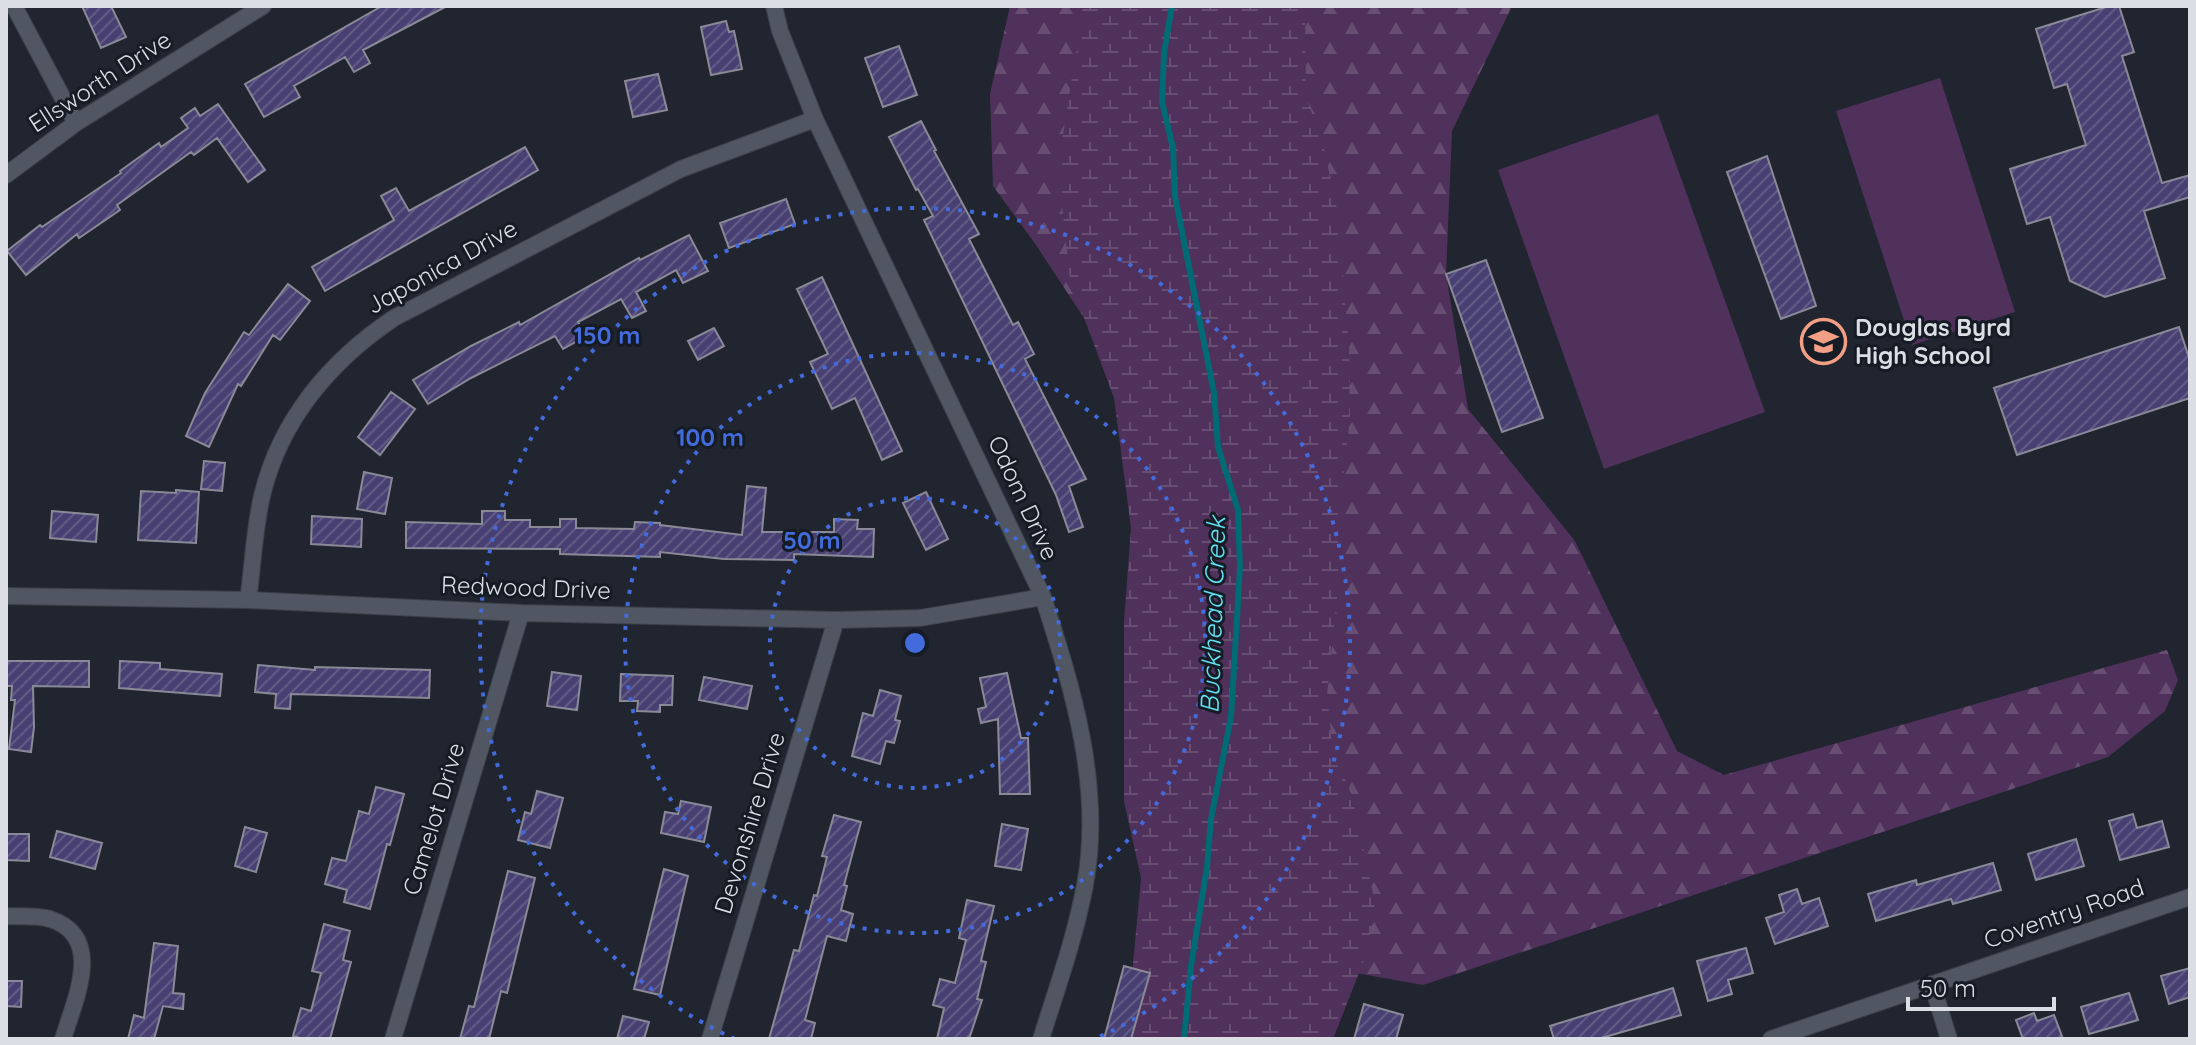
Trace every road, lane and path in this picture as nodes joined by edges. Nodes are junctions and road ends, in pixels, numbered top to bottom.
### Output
1 (14, 6) edge
2 (263, 6) edge
3 (774, 6) edge
4 (815, 119) junction
5 (76, 123) junction
6 (6, 175) edge
7 (6, 596) edge
8 (1043, 597) junction
9 (248, 600) junction
10 (521, 613) junction
11 (836, 620) junction
12 (2190, 897) edge
13 (6, 916) edge
14 (1932, 984) junction
15 (63, 1039) edge
16 (393, 1039) edge
17 (710, 1039) edge
18 (1041, 1039) edge
19 (1771, 1039) edge
20 (1949, 1039) edge

1 - 5 street
2 - 5 street, Ellsworth Drive
3 - 4 street, Odom Drive
4 - 8 street, Odom Drive
4 - 9 street, Japonica Drive
5 - 6 street, Ellsworth Drive
7 - 9 street, Redwood Drive
8 - 11 street, Redwood Drive
8 - 18 street, Odom Drive
9 - 10 street, Redwood Drive
10 - 11 street, Redwood Drive
10 - 16 street, Camelot Drive
11 - 17 street, Devonshire Drive
12 - 14 street, Coventry Road
13 - 15 street
14 - 19 street, Coventry Road
14 - 20 street

